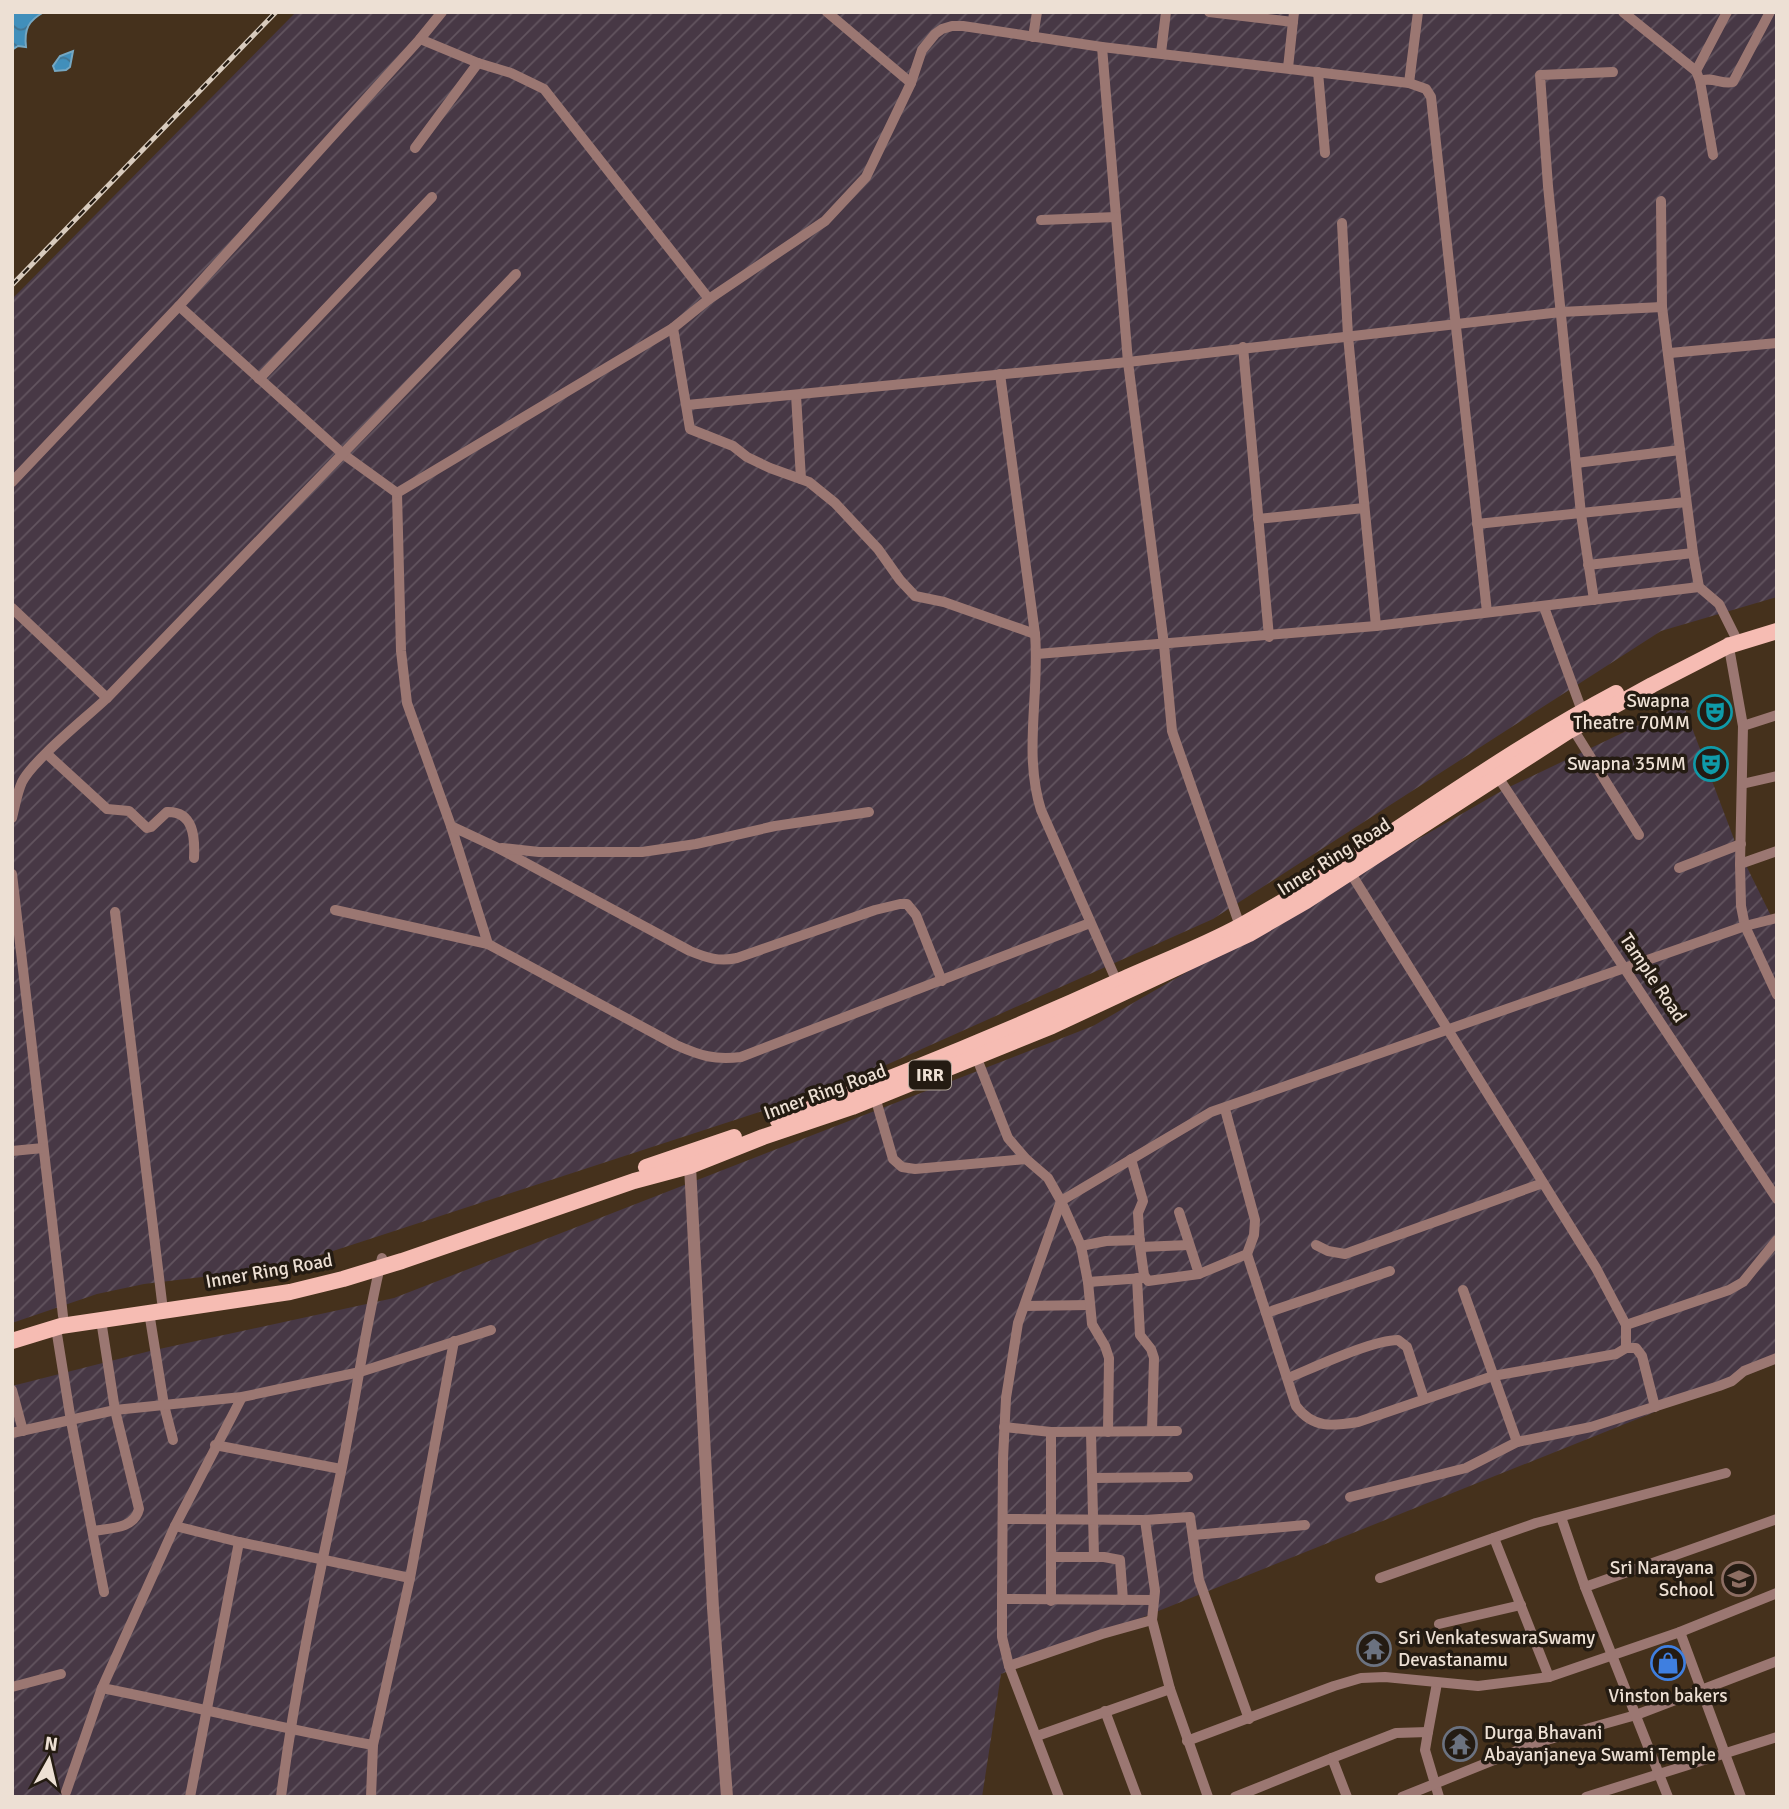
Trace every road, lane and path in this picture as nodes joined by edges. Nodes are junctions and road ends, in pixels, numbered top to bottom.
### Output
1 (442, 12) edge
2 (827, 12) edge
3 (1037, 12) edge
4 (1166, 12) edge
5 (1209, 12) edge
6 (1418, 12) edge
7 (1623, 12) edge
8 (1727, 12) edge
9 (1770, 12) edge
10 (1294, 17) edge
11 (1034, 37) junction
12 (421, 39) junction
13 (1102, 47) junction
14 (1161, 53) junction
15 (478, 63) junction
16 (1289, 68) junction
17 (1696, 71) junction
18 (1318, 72) junction
19 (1613, 72) dead end
20 (1700, 81) junction
21 (911, 83) junction
22 (1409, 83) junction
23 (415, 148) dead end
24 (1325, 153) dead end
25 (1713, 155) dead end
26 (432, 197) dead end
27 (1661, 201) dead end
28 (1116, 216) junction
29 (1041, 220) dead end
30 (1342, 223) dead end
31 (516, 274) dead end
32 (709, 299) junction
33 (179, 306) junction
34 (1662, 307) junction
35 (1561, 312) junction
36 (1456, 324) junction
37 (673, 328) junction
38 (1348, 336) junction
39 (1777, 343) edge
40 (1243, 347) junction
41 (1670, 352) junction
42 (1128, 362) junction
43 (1000, 374) junction
44 (259, 379) junction
45 (796, 395) junction
46 (687, 405) junction
47 (1681, 450) junction
48 (342, 454) junction
49 (1576, 463) junction
50 (801, 480) junction
51 (12, 482) edge
52 (397, 493) junction
53 (1686, 502) junction
54 (1364, 508) junction
55 (1581, 514) junction
56 (1258, 519) junction
57 (1477, 524) junction
58 (1693, 553) junction
59 (1588, 565) junction
60 (1699, 587) junction
61 (1594, 600) junction
62 (1544, 607) junction
63 (12, 608) edge
64 (1487, 612) junction
65 (1777, 621) edge
66 (1376, 626) junction
67 (1777, 631) edge
68 (1035, 634) junction
69 (1269, 637) junction
70 (1730, 640) junction
71 (1164, 645) junction
72 (1037, 654) junction
73 (107, 698) junction
74 (1582, 711) junction
75 (1777, 715) edge
76 (1743, 726) junction
77 (1573, 729) junction
78 (47, 754) junction
79 (1777, 776) edge
80 (1498, 777) junction
81 (1742, 784) junction
82 (15, 794) edge
83 (869, 812) dead end
84 (12, 818) edge
85 (451, 826) junction
86 (1639, 835) dead end
87 (1741, 844) junction
88 (498, 848) junction
89 (1777, 851) edge
90 (194, 858) dead end
91 (1740, 864) junction
92 (1679, 868) dead end
93 (1350, 872) junction
94 (12, 874) edge
95 (335, 911) dead end
96 (115, 912) dead end
97 (1777, 918) edge
98 (1090, 923) junction
99 (1745, 926) junction
100 (1244, 930) junction
101 (488, 944) junction
102 (1626, 969) junction
103 (942, 981) junction
104 (1117, 982) junction
105 (1777, 995) edge
106 (1448, 1031) junction
107 (976, 1056) junction
108 (875, 1097) junction
109 (1225, 1109) junction
110 (43, 1148) junction
111 (12, 1151) edge
112 (692, 1158) junction
113 (1131, 1158) junction
114 (1026, 1160) junction
115 (1543, 1183) junction
116 (1777, 1199) edge
117 (1061, 1201) junction
118 (1179, 1212) dead end
119 (1777, 1240) edge
120 (1140, 1243) junction
121 (1189, 1245) junction
122 (1316, 1245) dead end
123 (1081, 1246) junction
124 (1247, 1254) junction
125 (381, 1263) junction
126 (1390, 1271) dead end
127 (1199, 1274) junction
128 (1141, 1278) junction
129 (1088, 1282) junction
130 (1463, 1290) dead end
131 (1025, 1306) junction
132 (1089, 1306) junction
133 (156, 1307) junction
134 (1266, 1312) junction
135 (101, 1320) junction
136 (59, 1322) junction
137 (1626, 1325) junction
138 (491, 1329) dead end
139 (12, 1331) edge
140 (12, 1341) edge
141 (454, 1341) junction
142 (1626, 1348) junction
143 (1777, 1358) edge
144 (360, 1372) junction
145 (1493, 1376) junction
146 (1288, 1378) junction
147 (12, 1390) edge
148 (242, 1397) junction
149 (1424, 1399) junction
150 (164, 1405) junction
151 (1655, 1407) junction
152 (115, 1410) junction
153 (71, 1421) junction
154 (1004, 1427) junction
155 (1152, 1431) junction
156 (1177, 1431) dead end
157 (17, 1432) edge
158 (1051, 1432) junction
159 (1108, 1432) junction
160 (1091, 1433) junction
161 (173, 1440) dead end
162 (1517, 1442) junction
163 (215, 1445) junction
164 (341, 1469) junction
165 (1726, 1473) dead end
166 (1188, 1477) dead end
167 (1093, 1478) junction
168 (1350, 1497) dead end
169 (1561, 1517) junction
170 (1052, 1518) junction
171 (1003, 1519) junction
172 (1093, 1519) junction
173 (1777, 1519) edge
174 (1145, 1520) junction
175 (1305, 1525) dead end
176 (175, 1526) junction
177 (93, 1531) junction
178 (1194, 1535) junction
179 (1494, 1538) junction
180 (239, 1542) junction
181 (1052, 1557) junction
182 (1094, 1557) junction
183 (321, 1560) junction
184 (410, 1578) junction
185 (1380, 1578) dead end
186 (1586, 1587) junction
187 (104, 1592) dead end
188 (1777, 1593) edge
189 (1002, 1599) junction
190 (1123, 1600) junction
191 (1153, 1600) junction
192 (1051, 1601) junction
193 (1521, 1605) junction
194 (1152, 1620) junction
195 (1439, 1623) dead end
196 (1680, 1632) junction
197 (1612, 1656) junction
198 (1777, 1661) edge
199 (1009, 1666) junction
200 (61, 1674) dead end
201 (1549, 1677) junction
202 (1437, 1683) junction
203 (12, 1687) edge
204 (102, 1688) junction
205 (1170, 1689) junction
206 (1702, 1689) junction
207 (206, 1709) junction
208 (1105, 1711) junction
209 (1636, 1715) junction
210 (1249, 1719) junction
211 (289, 1730) junction
212 (1428, 1732) junction
213 (1037, 1737) junction
214 (1777, 1737) edge
215 (1187, 1741) junction
216 (373, 1745) junction
217 (1726, 1754) junction
218 (1332, 1758) junction
219 (1659, 1774) junction
220 (1434, 1785) junction
221 (66, 1792) dead end
222 (1589, 1796) edge
223 (190, 1797) edge
224 (281, 1797) edge
225 (371, 1797) edge
226 (727, 1797) edge
227 (1059, 1797) edge
228 (1137, 1797) edge
229 (1208, 1797) edge
230 (1236, 1797) edge
231 (1347, 1797) edge
232 (1402, 1797) edge
233 (1439, 1797) edge
234 (1668, 1797) edge
235 (1741, 1797) edge

1 - 12 street
2 - 21 street
3 - 11 street
4 - 14 street
5 - 10 street
6 - 22 street
7 - 17 street
8 - 17 street
9 - 20 street
10 - 16 street
11 - 13 street
11 - 21 street
12 - 15 street
12 - 33 street
13 - 14 street
13 - 28 street
14 - 16 street
15 - 23 street
15 - 32 street
16 - 18 street
17 - 20 street
18 - 22 street
18 - 24 street
19 - 35 street
20 - 25 street
21 - 32 street
22 - 36 street
26 - 44 street
27 - 34 street
28 - 29 street
28 - 42 street
30 - 38 street
31 - 48 street
32 - 37 street
33 - 44 street
33 - 51 street
34 - 35 street
34 - 41 street
35 - 36 street
35 - 49 street
36 - 38 street
36 - 57 street
37 - 46 street
37 - 52 street
38 - 40 street
38 - 54 street
39 - 41 street
40 - 42 street
40 - 56 street
41 - 47 street
42 - 43 street
42 - 71 street
43 - 45 street
43 - 68 street
44 - 48 street
45 - 46 street
45 - 50 street
46 - 50 street
47 - 49 street
47 - 53 street
48 - 52 street
48 - 73 street
49 - 55 street
50 - 68 street
52 - 85 street
53 - 55 street
53 - 58 street
54 - 56 street
54 - 66 street
55 - 57 street
55 - 59 street
56 - 69 street
57 - 64 street
58 - 59 street
58 - 60 street
59 - 61 street
60 - 61 street
60 - 70 street
61 - 62 street
62 - 64 street
62 - 74 street
63 - 73 street
64 - 66 street
65 - 70 main road, Inner Ring Road / IRR
66 - 69 street
67 - 70 main road, Inner Ring Road / IRR
68 - 72 street
69 - 71 street
70 - 74 main road, Inner Ring Road / IRR
70 - 76 street
70 - 77 main road, Inner Ring Road / IRR
71 - 72 street
71 - 100 street
72 - 98 street
73 - 78 street
74 - 100 main road, Inner Ring Road / IRR
75 - 76 street
76 - 81 street
77 - 80 main road, Inner Ring Road / IRR
77 - 86 street
78 - 82 street
78 - 90 street
79 - 81 street
80 - 93 main road, Inner Ring Road / IRR
80 - 102 street, Tample Road
81 - 87 street
82 - 84 street
83 - 88 street
85 - 88 street
85 - 101 street
87 - 91 street
87 - 92 street
88 - 103 street
89 - 91 street
91 - 99 street
93 - 100 main road, Inner Ring Road / IRR
93 - 106 street
94 - 110 street
95 - 101 street
96 - 133 street
97 - 99 street
98 - 103 street
98 - 104 street
99 - 102 street
99 - 105 street
100 - 104 main road, Inner Ring Road / IRR
100 - 107 main road, Inner Ring Road / IRR
101 - 103 street
102 - 106 street
102 - 116 street, Tample Road
104 - 112 main road, Inner Ring Road / IRR
106 - 109 street
106 - 115 street
107 - 108 main road, Inner Ring Road / IRR
107 - 114 street
108 - 112 main road, Inner Ring Road / IRR
108 - 114 street
109 - 113 street
109 - 124 street
110 - 111 street
110 - 136 street
112 - 125 main road, Inner Ring Road / IRR
112 - 226 street
113 - 117 street
113 - 120 street
114 - 117 street
115 - 122 street
115 - 137 street
117 - 123 street
117 - 131 street
118 - 121 street
119 - 137 street
120 - 121 street
120 - 123 street
120 - 128 street
121 - 127 street
123 - 129 street
124 - 127 street
124 - 134 street
125 - 133 main road, Inner Ring Road / IRR
125 - 144 street
126 - 134 street
127 - 128 street
128 - 129 street
128 - 155 street
129 - 132 street
130 - 145 street
131 - 132 street
131 - 154 street
132 - 159 street
133 - 135 main road, Inner Ring Road / IRR
133 - 136 main road, Inner Ring Road / IRR
133 - 150 street
134 - 146 street
135 - 136 main road, Inner Ring Road / IRR
135 - 152 street
136 - 139 main road, Inner Ring Road / IRR
136 - 140 main road, Inner Ring Road / IRR
136 - 153 street
137 - 142 street
138 - 141 street
141 - 144 street
141 - 184 street
142 - 145 street
142 - 151 street
143 - 151 street
144 - 148 street
144 - 164 street
145 - 149 street
145 - 162 street
146 - 149 street
146 - 149 street
147 - 157 street
148 - 150 street
148 - 163 street
150 - 152 street
150 - 161 street
151 - 162 street
152 - 153 street
152 - 177 street
153 - 157 street
153 - 177 street
154 - 158 street
154 - 171 street
155 - 156 street
155 - 159 street
158 - 160 street
158 - 170 street
159 - 160 street
160 - 167 street
162 - 168 street
163 - 164 street
163 - 176 street
164 - 183 street
165 - 169 street
166 - 167 street
167 - 172 street
169 - 179 street
169 - 186 street
170 - 171 street
170 - 172 street
170 - 181 street
171 - 189 street
172 - 174 street
172 - 182 street
173 - 186 street
174 - 178 street
174 - 191 street
175 - 178 street
176 - 180 street
176 - 204 street
177 - 187 street
178 - 210 street
179 - 185 street
179 - 193 street
180 - 183 street
180 - 207 street
181 - 182 street
181 - 192 street
182 - 190 street
183 - 184 street
183 - 211 street
184 - 216 street
186 - 197 street
188 - 196 street
189 - 192 street
189 - 199 street
190 - 191 street
190 - 192 street
191 - 194 street
193 - 195 street
193 - 201 street
194 - 199 street
194 - 205 street
196 - 197 street
196 - 206 street
197 - 201 street
197 - 209 street
198 - 206 street
199 - 213 street
200 - 203 street
201 - 202 street
202 - 210 street
202 - 212 street
204 - 207 street
204 - 221 street
205 - 208 street
205 - 215 street
206 - 209 street
206 - 217 street
207 - 211 street
207 - 223 street
208 - 213 street
208 - 228 street
209 - 219 street
209 - 220 street
210 - 215 street
211 - 216 street
211 - 224 street
212 - 218 street
212 - 220 street
213 - 227 street
214 - 217 street
215 - 229 street
216 - 225 street
217 - 219 street
217 - 235 street
218 - 230 street
218 - 231 street
219 - 222 street
219 - 234 street
220 - 232 street
220 - 233 street

